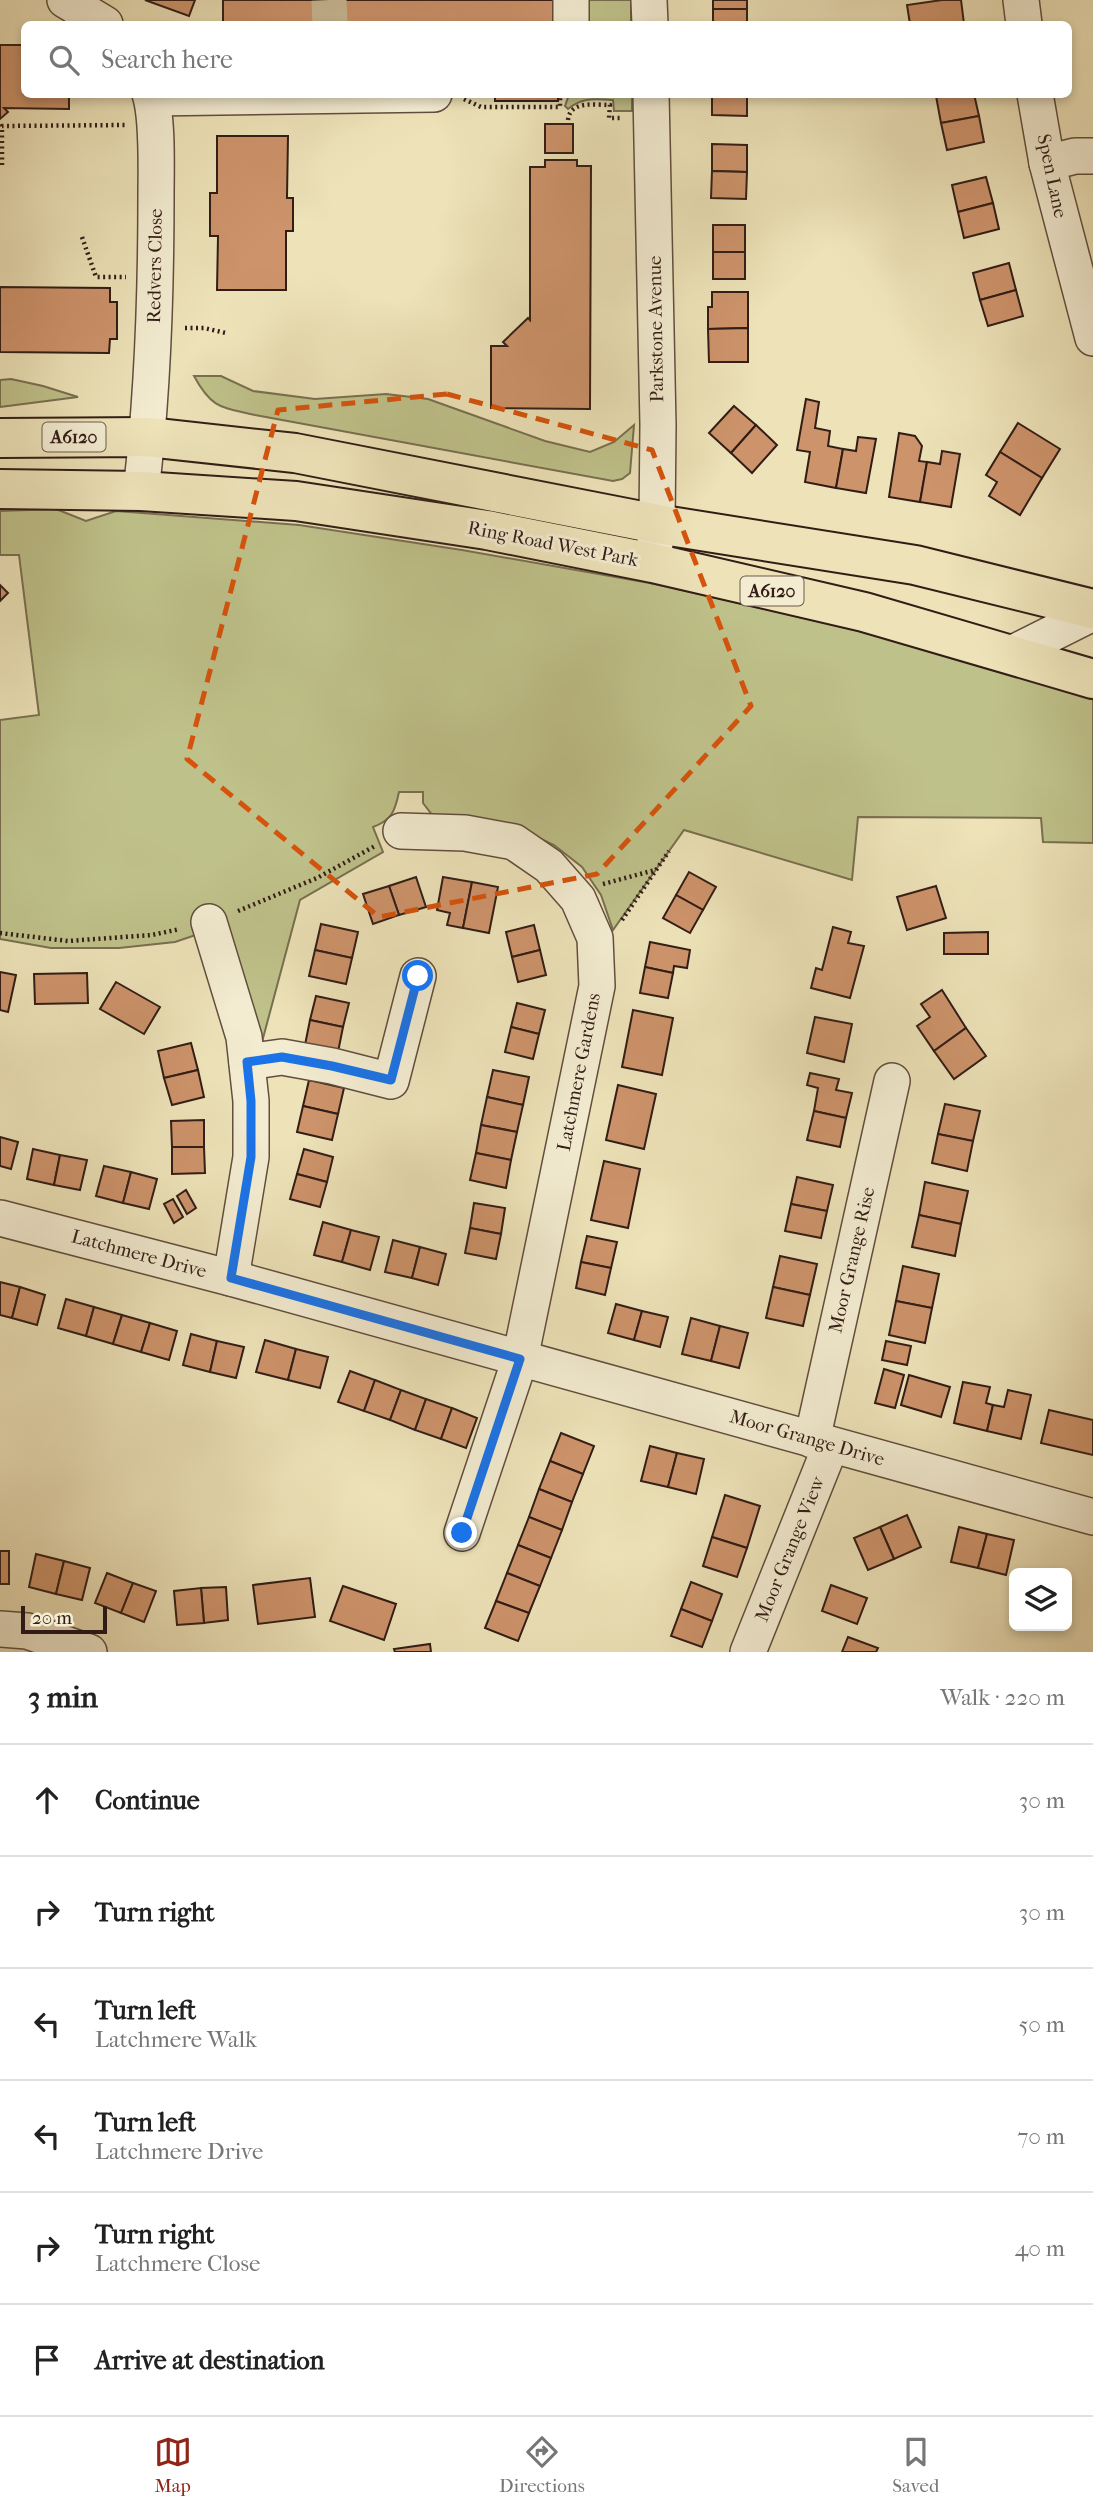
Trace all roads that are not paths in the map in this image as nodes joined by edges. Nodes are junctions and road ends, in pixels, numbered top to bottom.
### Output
1 (65, 0) edge
2 (571, 0) edge
3 (649, 0) edge
4 (1021, 0) edge
5 (100, 21) edge
6 (571, 21) edge
7 (650, 21) edge
8 (1024, 21) edge
9 (273, 98) edge
10 (1036, 98) edge
11 (152, 106) edge
12 (652, 106) edge
13 (1093, 156) edge
14 (1047, 163) junction
15 (1093, 338) edge
16 (148, 437) junction
17 (0, 438) edge
18 (0, 489) edge
19 (141, 491) junction
20 (657, 524) junction
21 (653, 563) junction
22 (1093, 611) edge
23 (1011, 654) junction
24 (1093, 679) edge
25 (401, 831) dead end
26 (209, 922) dead end
27 (418, 976) dead end
28 (247, 1062) junction
29 (892, 1081) dead end
30 (0, 1218) edge
31 (231, 1278) junction
32 (520, 1359) junction
33 (822, 1442) junction
34 (1093, 1517) edge
35 (462, 1533) dead end
36 (0, 1629) edge
37 (89, 1652) edge
38 (748, 1652) edge

1 - 5 street
2 - 6 street
3 - 7 street
4 - 8 street
9 - 11 street
10 - 14 street, Spen Lane
11 - 16 street, Redvers Close
12 - 20 street, Parkstone Avenue
13 - 14 street
14 - 15 street, Spen Lane
16 - 17 highway, Ring Road West Park / A6120
16 - 19 street, Redvers Close
16 - 20 highway, Ring Road West Park / A6120
18 - 19 highway, Ring Road West Park / A6120
19 - 21 highway, Ring Road West Park / A6120
20 - 21 street, Parkstone Avenue
20 - 22 highway, Ring Road West Park / A6120
21 - 23 highway, Ring Road West Park / A6120
22 - 23 street
23 - 24 highway, Ring Road West Park / A6120
25 - 32 street, Latchmere Gardens
26 - 28 street
27 - 28 street
28 - 31 street
29 - 33 street, Moor Grange Rise
30 - 31 street, Latchmere Drive
31 - 32 street, Latchmere Drive
32 - 33 street, Moor Grange Drive
32 - 35 street, Latchmere Gardens
33 - 34 street, Moor Grange Drive
33 - 38 street, Moor Grange View
36 - 37 street

